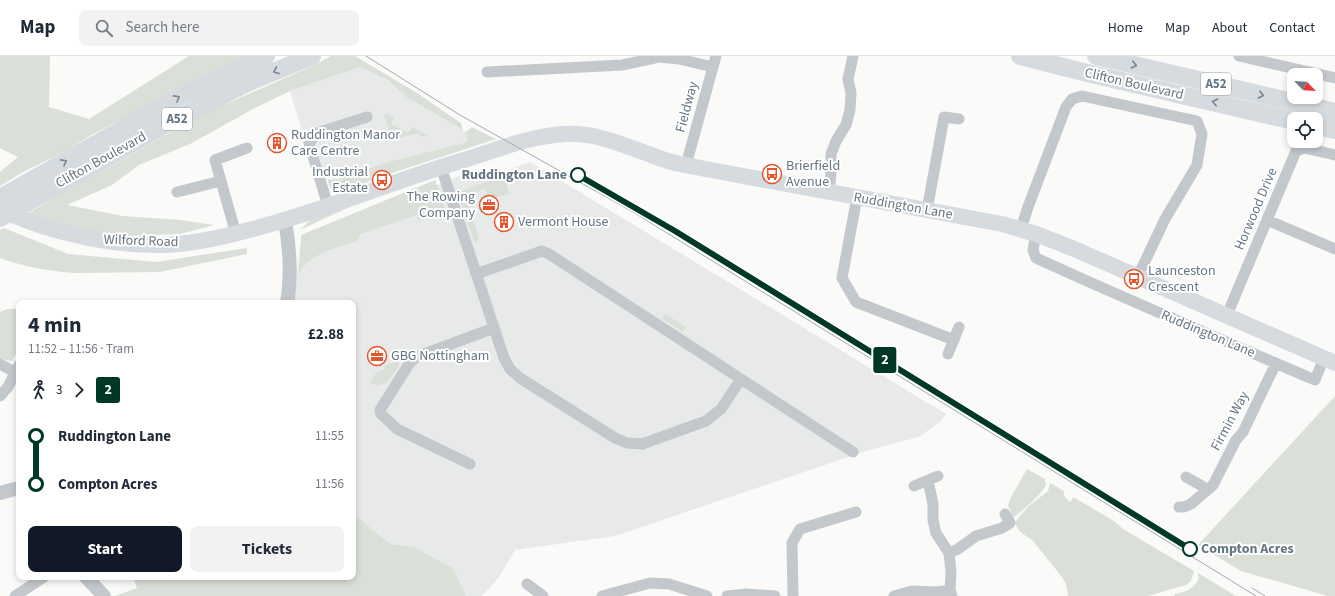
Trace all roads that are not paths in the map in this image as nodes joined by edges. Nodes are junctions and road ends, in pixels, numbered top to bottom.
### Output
1 (266, 56) edge
2 (312, 56) edge
3 (716, 56) edge
4 (853, 56) edge
5 (1020, 56) edge
6 (1096, 56) edge
7 (1239, 56) edge
8 (713, 67) junction
9 (487, 72) dead end
10 (1335, 78) edge
11 (1335, 112) edge
12 (367, 117) dead end
13 (959, 119) dead end
14 (1287, 119) edge
15 (1323, 127) edge
16 (1335, 130) edge
17 (247, 148) dead end
18 (1335, 155) edge
19 (686, 165) junction
20 (441, 167) junction
21 (221, 181) junction
22 (182, 187) dead end
23 (829, 192) junction
24 (857, 197) junction
25 (0, 198) edge
26 (328, 206) junction
27 (0, 210) edge
28 (927, 210) junction
29 (0, 218) edge
30 (1267, 220) junction
31 (285, 221) junction
32 (1028, 231) junction
33 (236, 234) junction
34 (1335, 249) edge
35 (476, 274) junction
36 (1138, 276) junction
37 (287, 300) edge
38 (1227, 315) junction
39 (959, 327) dead end
40 (494, 328) junction
41 (954, 340) junction
42 (948, 354) dead end
43 (1330, 360) edge
44 (1276, 363) junction
45 (0, 364) edge
46 (16, 369) edge
47 (16, 371) edge
48 (741, 379) junction
49 (0, 396) edge
50 (853, 452) dead end
51 (470, 464) dead end
52 (1186, 477) dead end
53 (914, 486) dead end
54 (16, 489) edge
55 (1206, 490) junction
56 (0, 493) edge
57 (1179, 507) dead end
58 (856, 512) dead end
59 (1005, 514) dead end
60 (949, 553) junction
61 (39, 580) edge
62 (89, 580) edge
63 (527, 584) dead end
64 (951, 593) edge
65 (746, 595) edge
66 (15, 596) edge
67 (104, 596) edge
68 (543, 596) edge
69 (602, 596) edge
70 (706, 596) edge
71 (727, 596) edge
72 (775, 596) edge
73 (794, 596) edge
74 (894, 596) edge

25 -> 1 highway, Clifton Boulevard / A52
2 -> 29 highway, Clifton Boulevard / A52
3 - 8 street, Fieldway
4 - 23 street
14 -> 5 highway, Clifton Boulevard / A52
6 -> 11 highway, Clifton Boulevard / A52
7 - 10 street
8 - 9 street
8 - 19 street, Fieldway
12 - 26 street
13 - 28 street
15 - 16 highway
17 - 21 street
18 - 30 street, Horwood Drive
19 - 20 main road, Ruddington Lane
19 - 23 main road, Ruddington Lane
20 - 26 main road, Ruddington Lane
20 - 35 street
21 - 22 street
21 - 33 street
23 - 24 main road, Ruddington Lane
24 - 28 main road, Ruddington Lane
24 - 41 street
26 - 31 main road, Ruddington Lane
27 - 33 main road, Wilford Road
28 - 32 main road, Ruddington Lane
30 - 34 street
30 - 38 street, Horwood Drive
31 - 33 main road, Wilford Road
31 - 37 street
32 - 36 main road, Ruddington Lane
32 - 36 street
32 - 44 street, Ruddington Lane
35 - 40 street
35 - 48 street
36 - 38 main road, Ruddington Lane
38 - 43 main road, Ruddington Lane
39 - 41 street
40 - 48 street
40 - 51 street
41 - 42 street
43 - 44 street, Ruddington Lane
44 - 55 street, Firmin Way
45 - 46 street
47 - 49 street
48 - 50 street
52 - 55 street
53 - 60 street
54 - 56 street
55 - 57 street, Firmin Way
58 - 73 street
59 - 60 street
60 - 64 street
61 - 66 street
62 - 67 street
63 - 68 street
64 - 74 street
65 - 71 street
65 - 72 street
69 - 70 street

